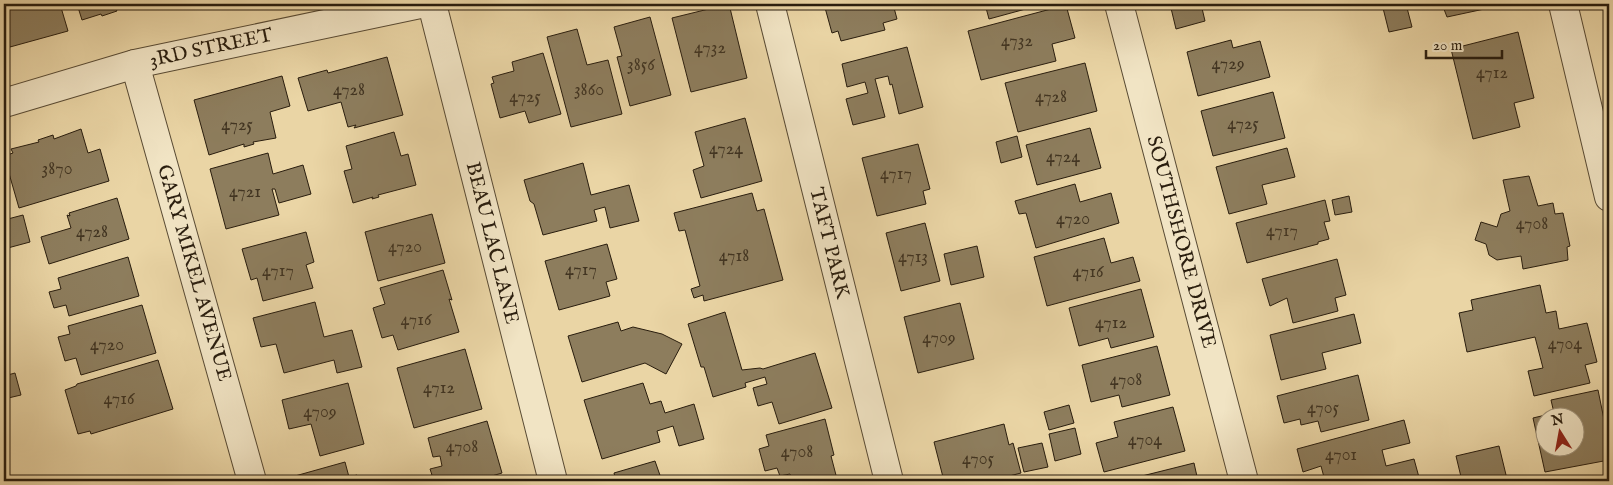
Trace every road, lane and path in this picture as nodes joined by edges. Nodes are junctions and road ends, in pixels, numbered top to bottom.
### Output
1 (420, 4) edge
2 (432, 4) edge
3 (770, 4) edge
4 (1119, 4) edge
5 (1563, 4) edge
6 (329, 13) edge
7 (135, 64) junction
8 (4, 103) edge
9 (1609, 197) edge
10 (252, 481) edge
11 (553, 481) edge
12 (889, 481) edge
13 (1244, 481) edge

1 - 6 street, 3RD STREET
2 - 11 street, BEAU LAC LANE
3 - 12 street, TAFT PARK
4 - 13 street, SOUTHSHORE DRIVE
5 - 9 street
6 - 7 street, 3RD STREET
7 - 8 street, 3RD STREET
7 - 10 street, GARY MIKEL AVENUE

